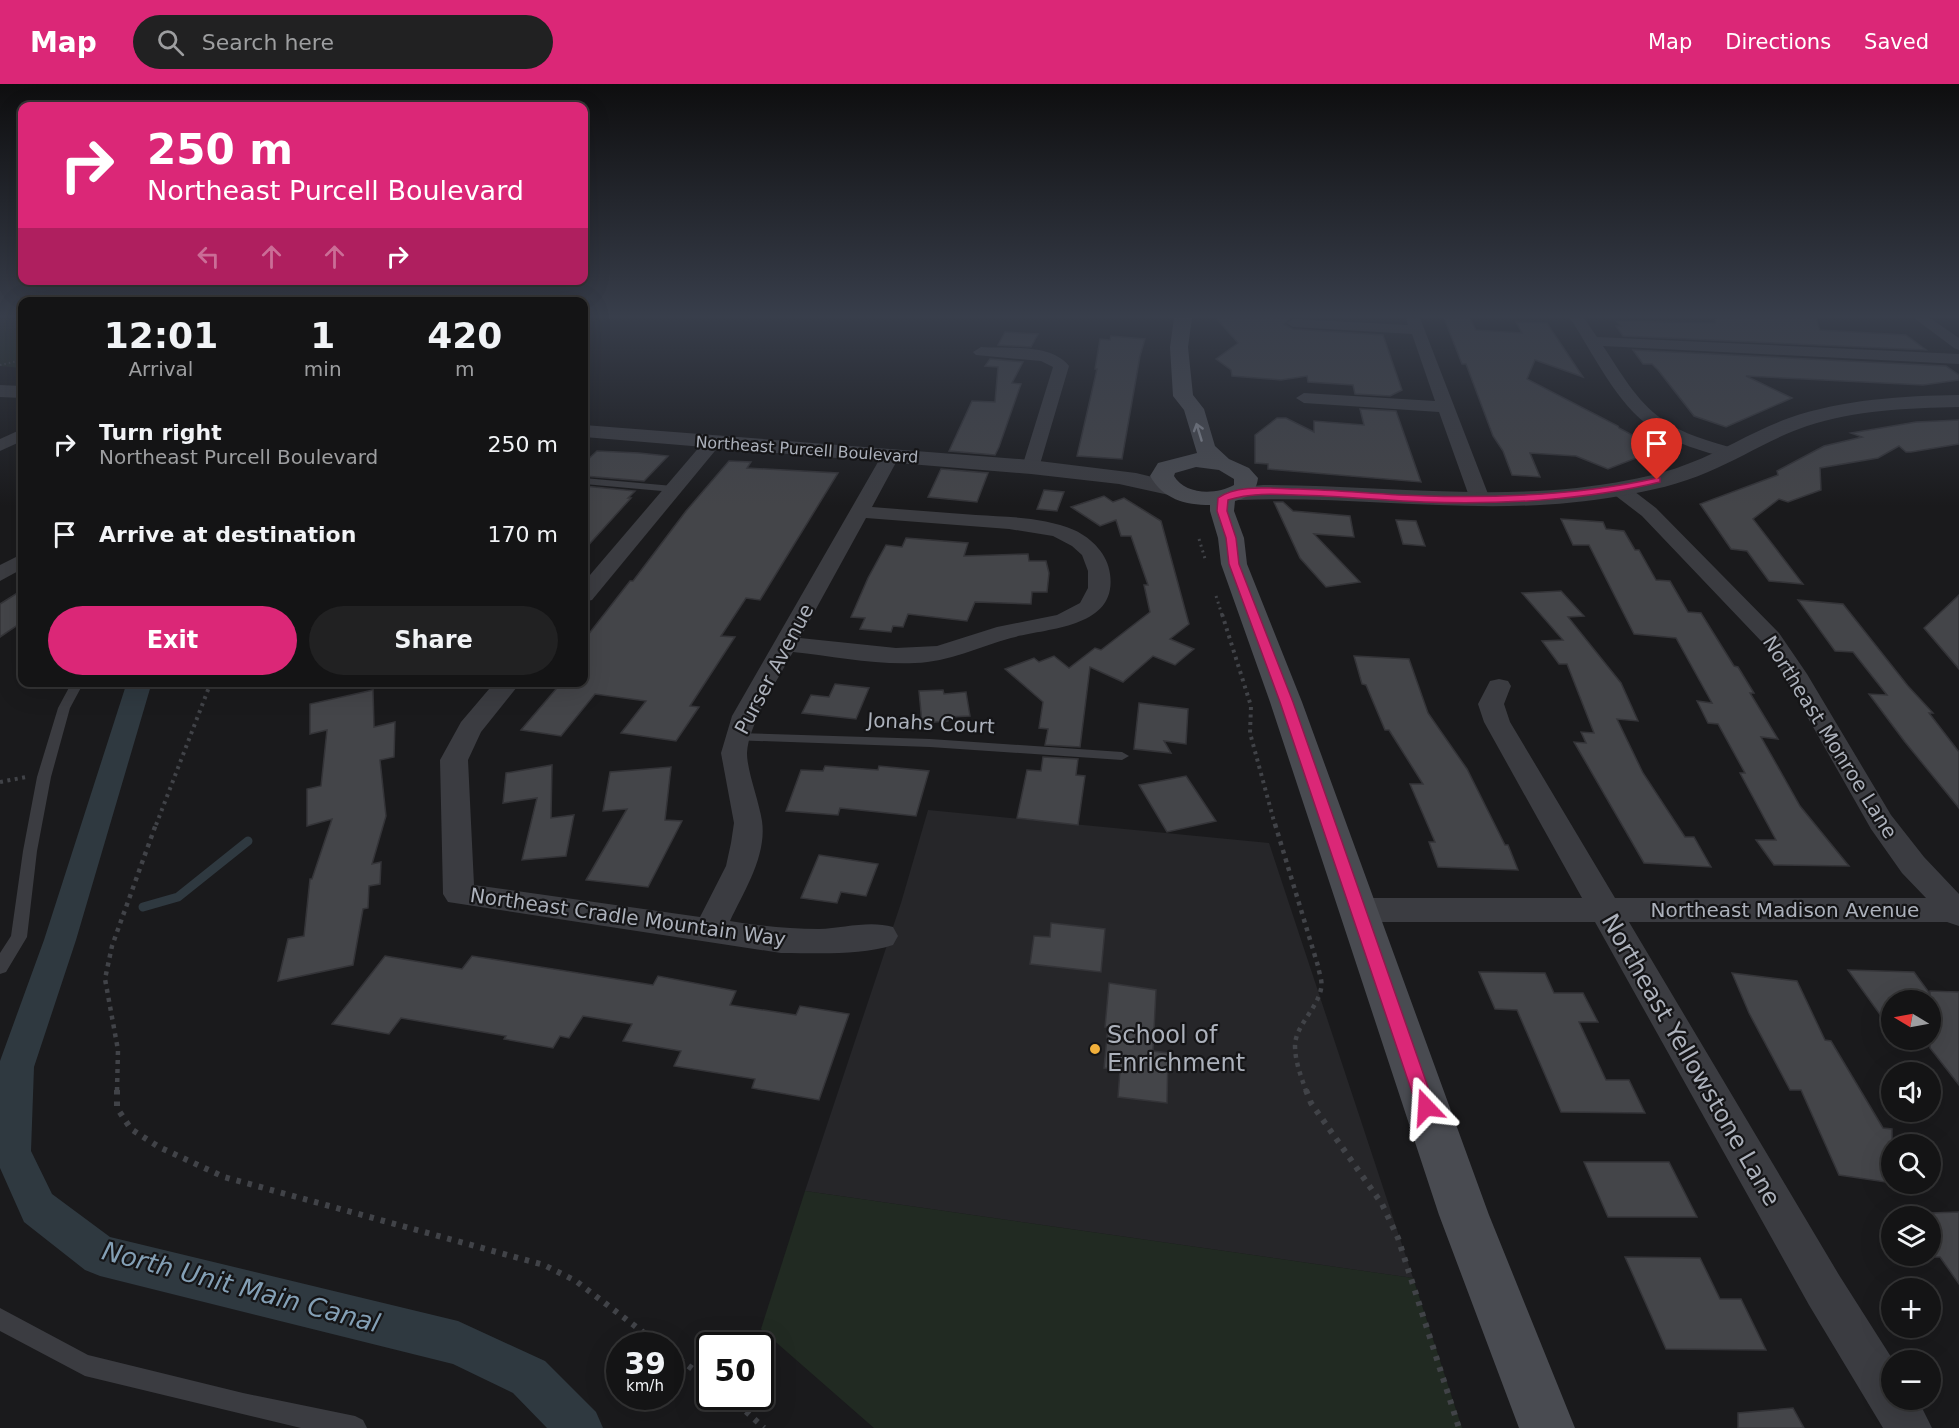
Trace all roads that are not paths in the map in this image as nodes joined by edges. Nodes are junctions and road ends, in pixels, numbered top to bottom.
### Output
1 (1057, 381) edge
2 (1182, 381) edge
3 (1436, 381) edge
4 (1620, 381) edge
5 (0, 391) edge
6 (18, 392) edge
7 (1183, 396) junction
8 (1304, 398) dead end
9 (1959, 401) edge
10 (1446, 407) junction
11 (588, 431) edge
12 (18, 437) edge
13 (713, 441) junction
14 (0, 446) edge
15 (1729, 453) junction
16 (891, 455) junction
17 (1031, 466) junction
18 (1173, 478) junction
19 (588, 481) edge
20 (1232, 482) junction
21 (673, 489) junction
22 (1619, 489) junction
23 (1480, 499) junction
24 (860, 512) junction
25 (18, 563) edge
26 (1218, 571) junction
27 (0, 574) edge
28 (588, 590) edge
29 (785, 644) junction
30 (1499, 686) dead end
31 (75, 687) edge
32 (505, 687) edge
33 (737, 737) junction
34 (1122, 756) dead end
35 (1358, 910) junction
36 (1606, 911) junction
37 (1958, 911) edge
38 (710, 930) junction
39 (882, 936) dead end
40 (0, 967) edge
41 (0, 1319) edge
42 (355, 1428) edge
43 (1547, 1428) edge
44 (1909, 1428) edge

1 - 17 street
2 - 7 main road
3 - 10 street
4 - 15 street
5 - 6 street
7 - 18 main road
20 -> 7 main road
8 - 10 street
9 - 15 street
10 - 23 street
11 - 13 street, Northeast Purcell Boulevard
12 - 14 street
13 - 16 street, Northeast Purcell Boulevard
13 - 21 street
15 - 22 street
16 - 17 street, Northeast Purcell Boulevard
16 - 24 street, Purser Avenue
17 - 18 street, Northeast Purcell Boulevard
18 - 20 main road
18 - 20 main road
18 - 26 main road
19 - 21 lane
20 - 23 street
20 - 26 main road
21 - 28 street
22 - 23 street
22 - 37 street, Northeast Monroe Lane
24 - 29 street, Purser Avenue
24 - 29 street
25 - 27 street
26 - 35 main road
29 - 33 street, Purser Avenue
30 - 36 street, Northeast Yellowstone Lane
31 - 40 lane
32 - 38 street, Northeast Cradle Mountain Way
33 - 34 lane, Jonahs Court
33 - 38 street, Purser Avenue
35 - 36 street, Northeast Madison Avenue
35 - 43 main road
36 - 37 street, Northeast Madison Avenue
36 - 44 street, Northeast Yellowstone Lane
38 - 39 street, Northeast Cradle Mountain Way
41 - 42 lane

